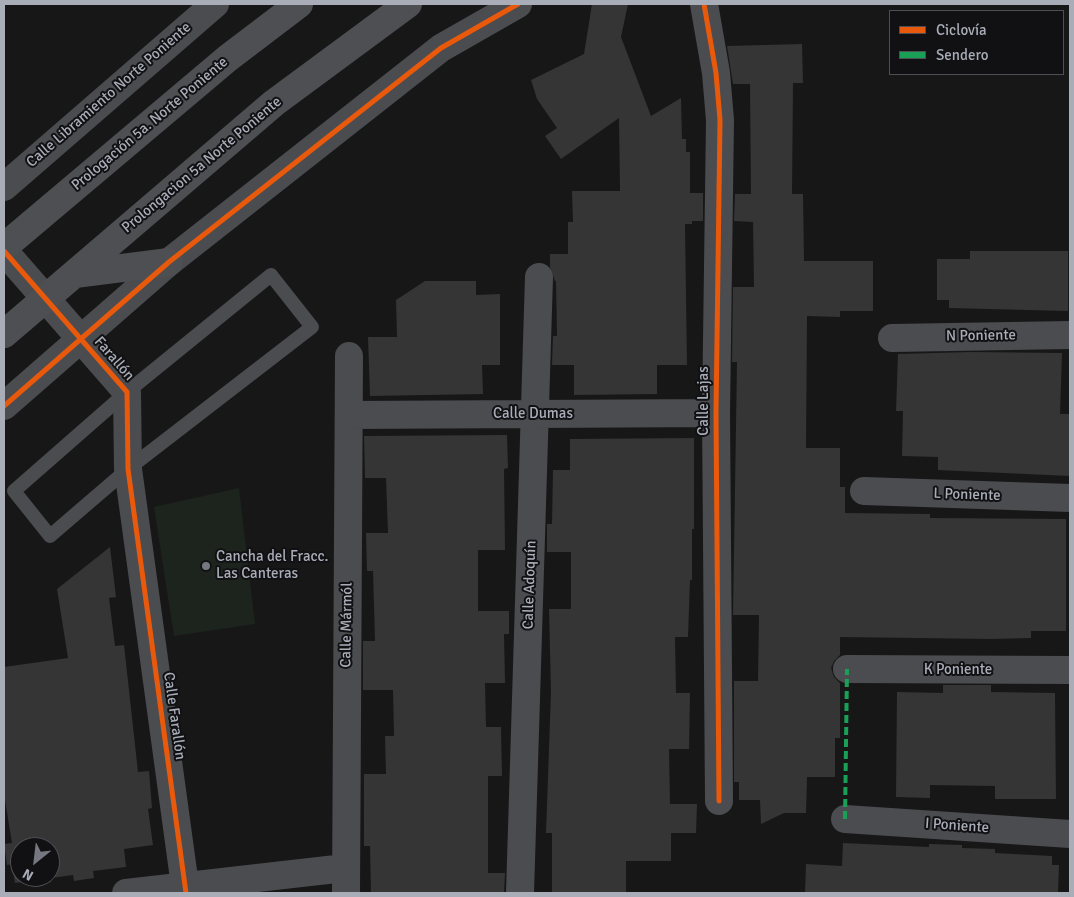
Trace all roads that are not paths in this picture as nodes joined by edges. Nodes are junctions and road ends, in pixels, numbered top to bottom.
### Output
1 (216, 4) edge
2 (299, 4) edge
3 (408, 4) edge
4 (518, 4) edge
5 (704, 4) edge
6 (4, 187) edge
7 (4, 249) edge
8 (169, 262) junction
9 (75, 274) junction
10 (539, 277) dead end
11 (45, 299) junction
12 (4, 334) edge
13 (1070, 335) edge
14 (892, 338) dead end
15 (81, 340) junction
16 (349, 356) dead end
17 (126, 392) junction
18 (4, 406) edge
19 (716, 413) junction
20 (536, 414) junction
21 (349, 415) junction
22 (128, 469) junction
23 (864, 491) dead end
24 (1070, 498) edge
25 (138, 542) joint
26 (846, 669) dead end
27 (1070, 670) edge
28 (718, 800) dead end
29 (844, 819) dead end
30 (1070, 834) edge
31 (346, 881) edge
32 (185, 890) edge
33 (126, 893) edge
34 (520, 893) edge

1 - 6 street, Calle Libramiento Norte Poniente
2 - 7 main road, Prologación 5a. Norte Poniente
3 - 9 main road, Prolongacion 5a Norte Poniente
4 - 8 street
5 - 19 street, Calle Lajas
7 - 11 street, Farallón
8 - 9 main road
8 - 15 street
9 - 11 main road, Prolongacion 5a Norte Poniente
10 - 20 street, Calle Adoquín
11 - 12 main road, Prolongacion 5a Norte Poniente
11 - 15 street, Farallón
13 - 14 street, N Poniente
15 - 17 street, Farallón
15 - 18 street
16 - 21 street, Calle Mármól
17 - 22 street, Farallón
17 - 22 lane
17 - 22 lane
19 - 20 street, Calle Dumas
19 - 28 street, Calle Lajas
20 - 21 street, Calle Dumas
20 - 34 street, Calle Adoquín
21 - 31 street, Calle Mármól
22 - 25 street, Farallón
23 - 24 street, L Poniente
25 - 32 street, Calle Farallón
26 - 27 street, K Poniente
29 - 30 street, I Poniente
31 - 32 street
32 - 33 street

